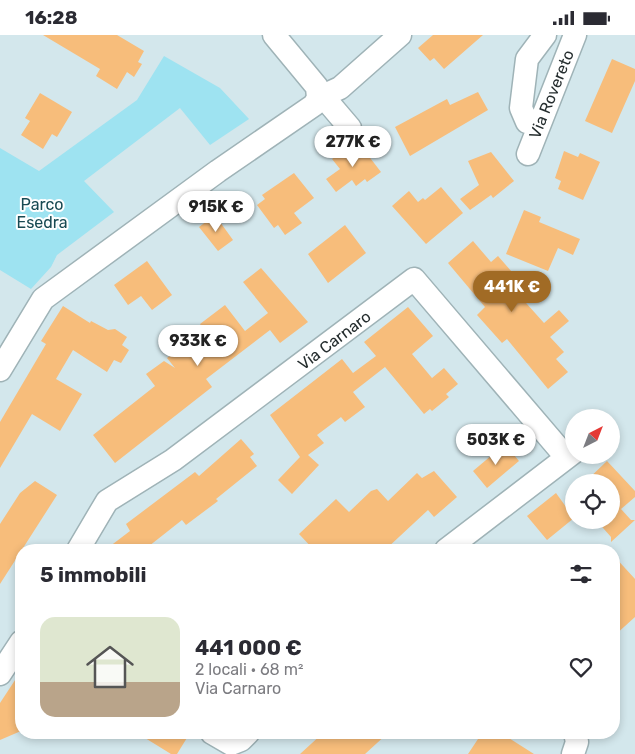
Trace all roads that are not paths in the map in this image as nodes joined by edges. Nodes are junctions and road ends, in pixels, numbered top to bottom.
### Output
1 (274, 35) edge
2 (400, 35) edge
3 (544, 35) edge
4 (575, 35) edge
5 (316, 102) junction
6 (539, 126) junction
7 (350, 128) dead end
8 (528, 154) dead end
9 (0, 370) edge
10 (565, 449) edge
11 (565, 459) edge
12 (82, 544) edge
13 (454, 544) edge
14 (15, 651) edge
15 (0, 673) edge
16 (243, 739) edge
17 (576, 739) edge
18 (215, 742) edge
19 (573, 754) edge

1 - 5 street
2 - 5 street
3 - 6 street
4 - 6 street, Via Rovereto
5 - 7 street
5 - 9 street
6 - 8 street, Via Rovereto
10 - 12 street, Via Carnaro
11 - 13 street
14 - 15 street
16 - 18 street
17 - 19 street

